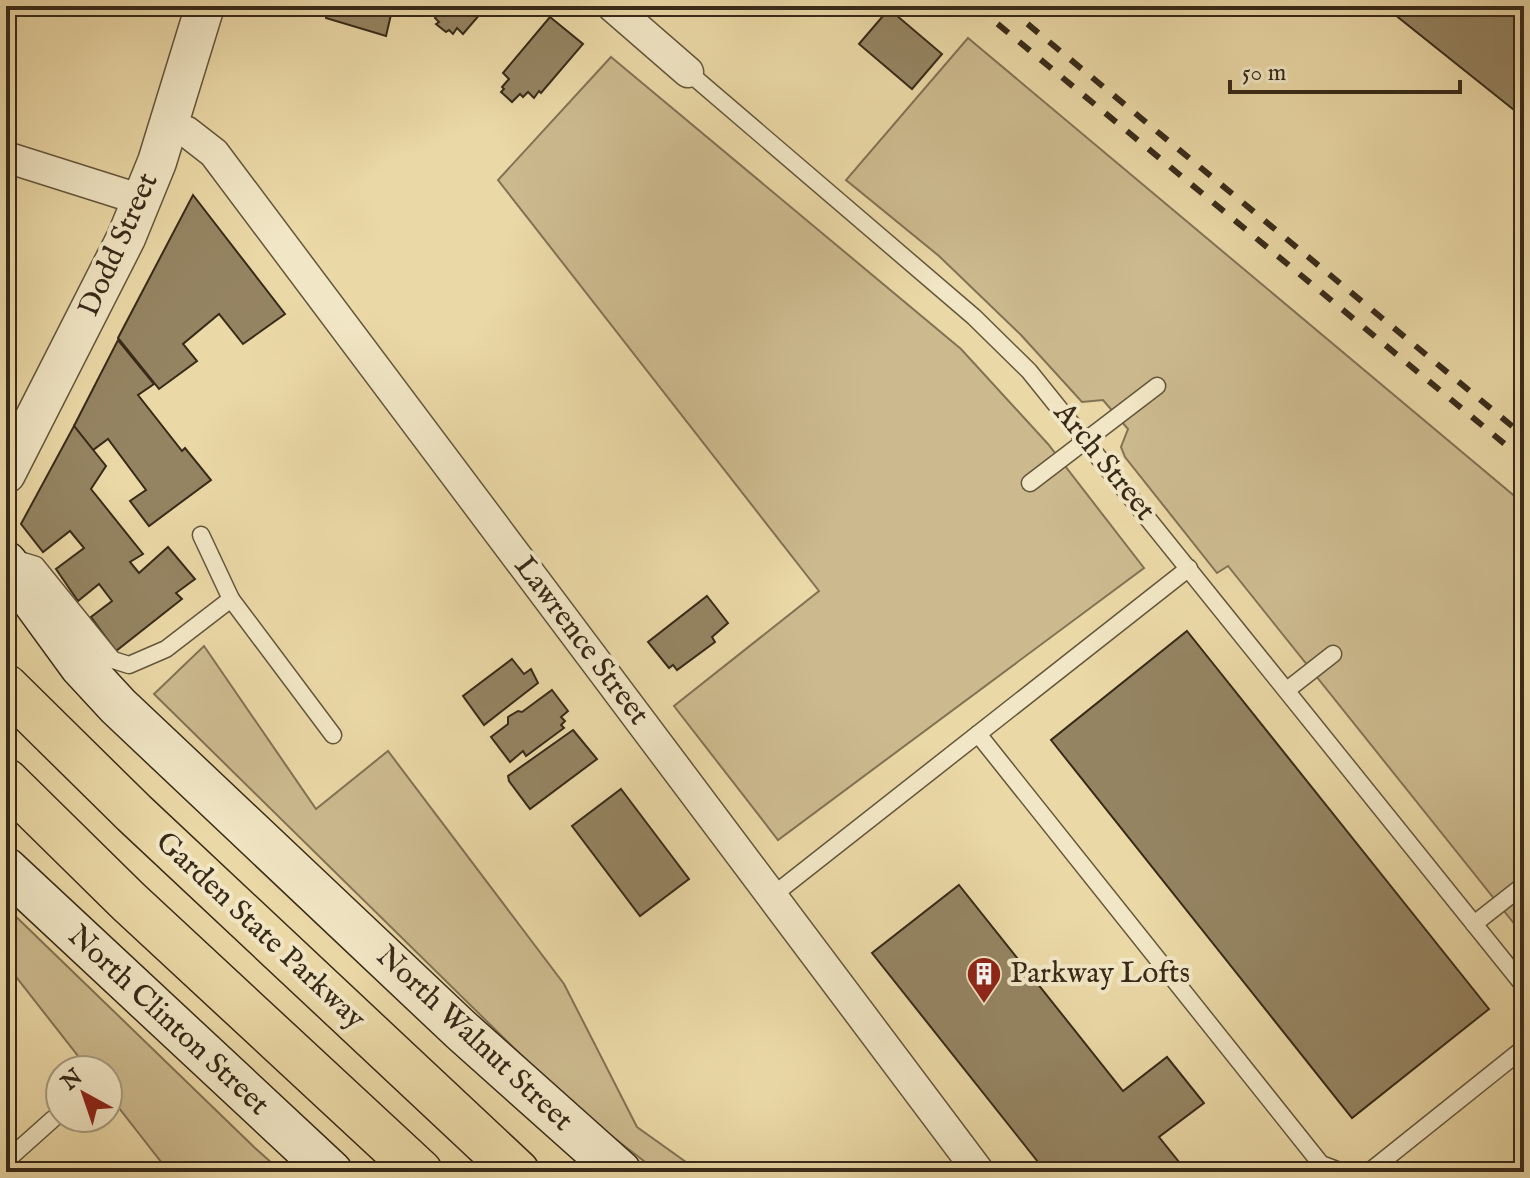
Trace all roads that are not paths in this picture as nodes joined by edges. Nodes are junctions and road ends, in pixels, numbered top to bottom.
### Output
1 (205, 6) edge
2 (612, 6) edge
3 (688, 72) joint
4 (169, 126) junction
5 (6, 157) edge
6 (142, 200) junction
7 (1157, 386) dead end
8 (1087, 440) junction
9 (6, 474) edge
10 (1030, 483) dead end
11 (201, 535) dead end
12 (7, 564) edge
13 (1189, 568) junction
14 (231, 599) junction
15 (1333, 654) dead end
16 (6, 687) edge
17 (1287, 690) junction
18 (978, 734) junction
19 (333, 735) dead end
20 (6, 781) edge
21 (6, 869) edge
22 (1520, 888) dead end
23 (772, 896) junction
24 (1474, 924) junction
25 (1524, 986) edge
26 (1524, 1048) edge
27 (44, 1127) edge
28 (503, 1159) edge
29 (6, 1161) edge
30 (1316, 1168) edge
31 (331, 1172) edge
32 (420, 1172) edge
33 (620, 1172) edge
34 (979, 1172) edge
35 (1342, 1172) edge
36 (1369, 1172) edge

1 - 4 street, Dodd Street
2 - 3 street, Arch Street
3 - 8 lane, Arch Street
4 - 6 street, Dodd Street
4 - 23 street, Lawrence Street
5 - 6 street
6 - 9 street, Dodd Street
7 - 8 lane
8 - 10 lane
8 - 13 lane, Arch Street
11 - 14 lane
12 - 14 lane
12 - 33 main road, North Walnut Street
13 - 17 lane, Arch Street
13 - 18 lane
14 - 19 lane
15 - 17 lane
16 - 28 highway, Garden State Parkway
17 - 24 lane, Arch Street
18 - 23 lane
18 - 30 lane
20 - 32 highway
21 - 31 main road, North Clinton Street
22 - 24 lane
23 - 34 street, Lawrence Street
24 - 25 lane, Arch Street
26 - 36 lane
27 - 29 lane
30 - 35 lane

